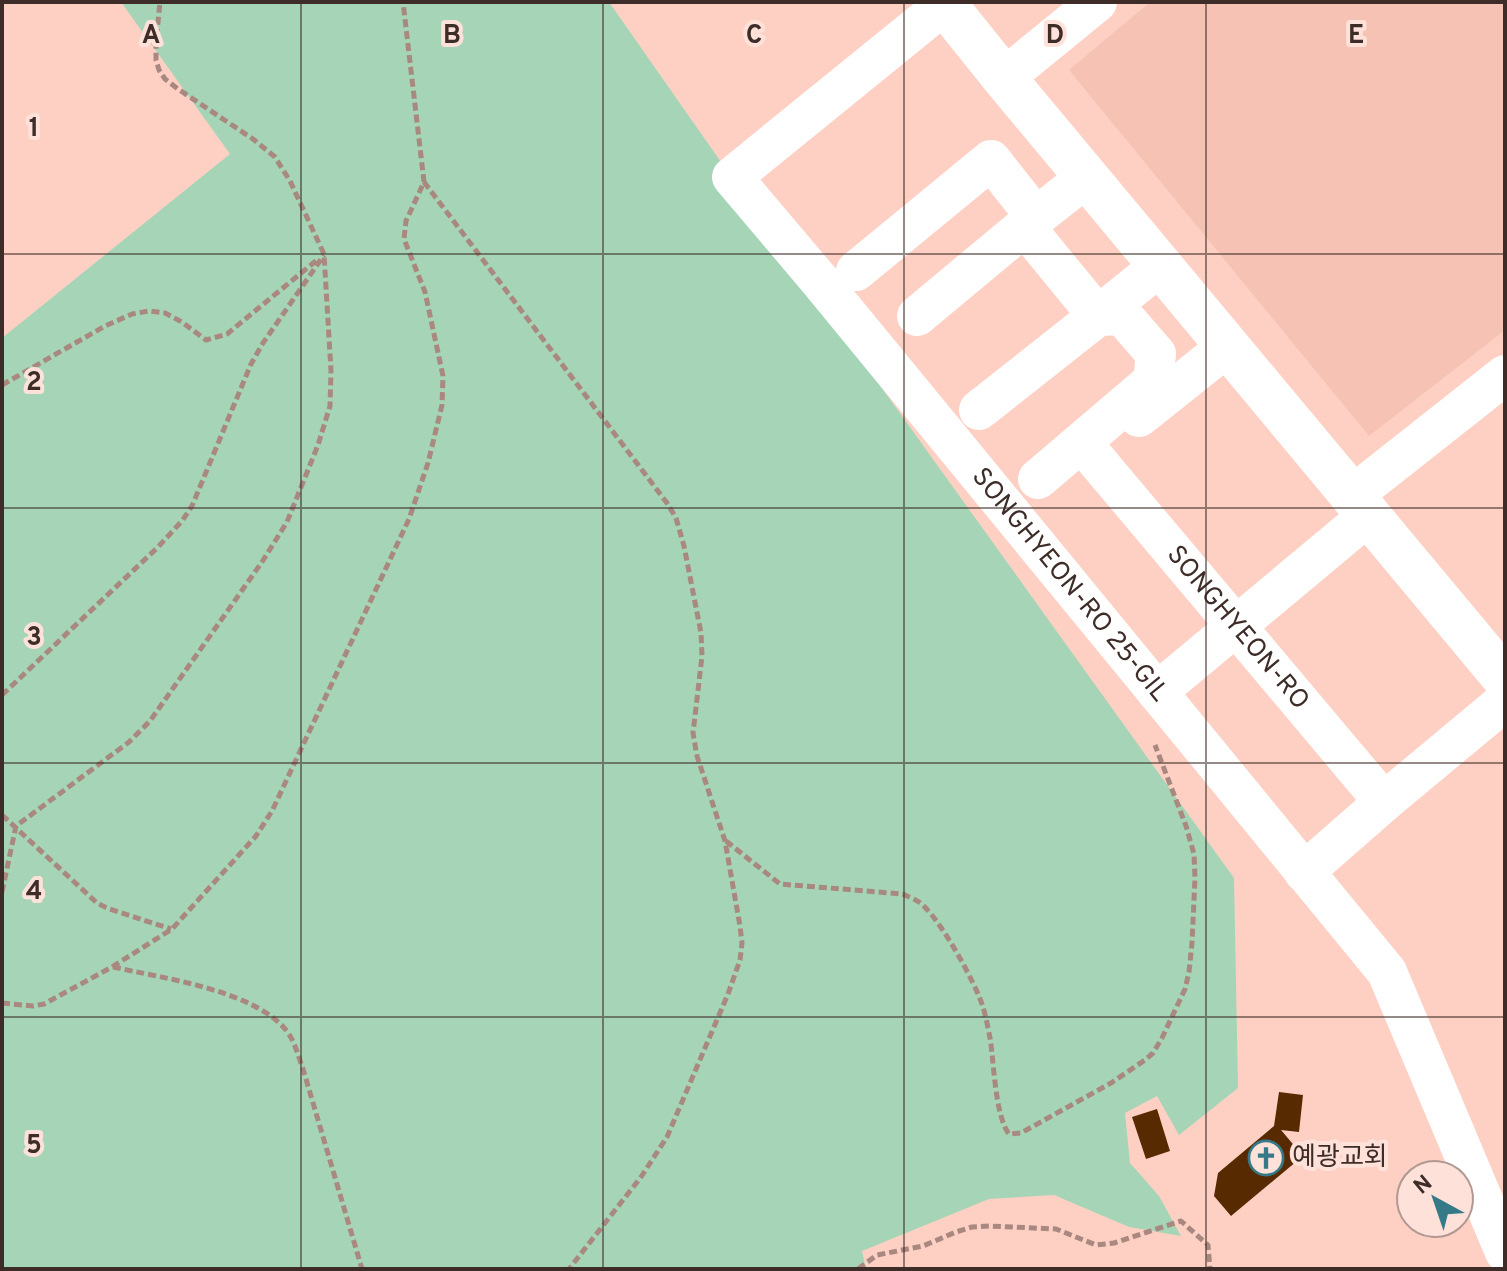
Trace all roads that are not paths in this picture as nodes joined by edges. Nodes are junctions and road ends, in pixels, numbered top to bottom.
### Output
1 (1097, 2) edge
2 (944, 3) edge
3 (1004, 78) junction
4 (1087, 177) junction
5 (1030, 222) junction
6 (1161, 265) junction
7 (856, 271) dead end
8 (917, 316) dead end
9 (1098, 316) junction
10 (1228, 346) junction
11 (1505, 375) edge
12 (979, 410) dead end
13 (1092, 455) junction
14 (1038, 479) dead end
15 (1361, 505) junction
16 (1014, 517) junction
17 (1235, 626) junction
18 (1505, 679) edge
19 (1157, 692) junction
20 (1505, 701) edge
21 (1384, 802) junction
22 (1304, 872) junction
23 (1505, 1252) edge

1 - 3 street
2 - 3 main road
2 - 16 street, SONGHYEON-RO 25-GIL
3 - 4 main road
4 - 5 street
4 - 6 main road
5 - 7 street
5 - 8 street
5 - 9 street
6 - 9 street
6 - 10 main road
9 - 12 street
9 - 14 street
10 - 13 street
10 - 15 main road
11 - 15 street
13 - 16 street
13 - 17 street, SONGHYEON-RO
15 - 17 street
15 - 18 main road
16 - 19 street, SONGHYEON-RO 25-GIL
17 - 19 street
17 - 21 street, SONGHYEON-RO
19 - 22 street, SONGHYEON-RO 25-GIL
20 - 21 street
21 - 22 street
22 - 23 street, SONGHYEON-RO 25-GIL

